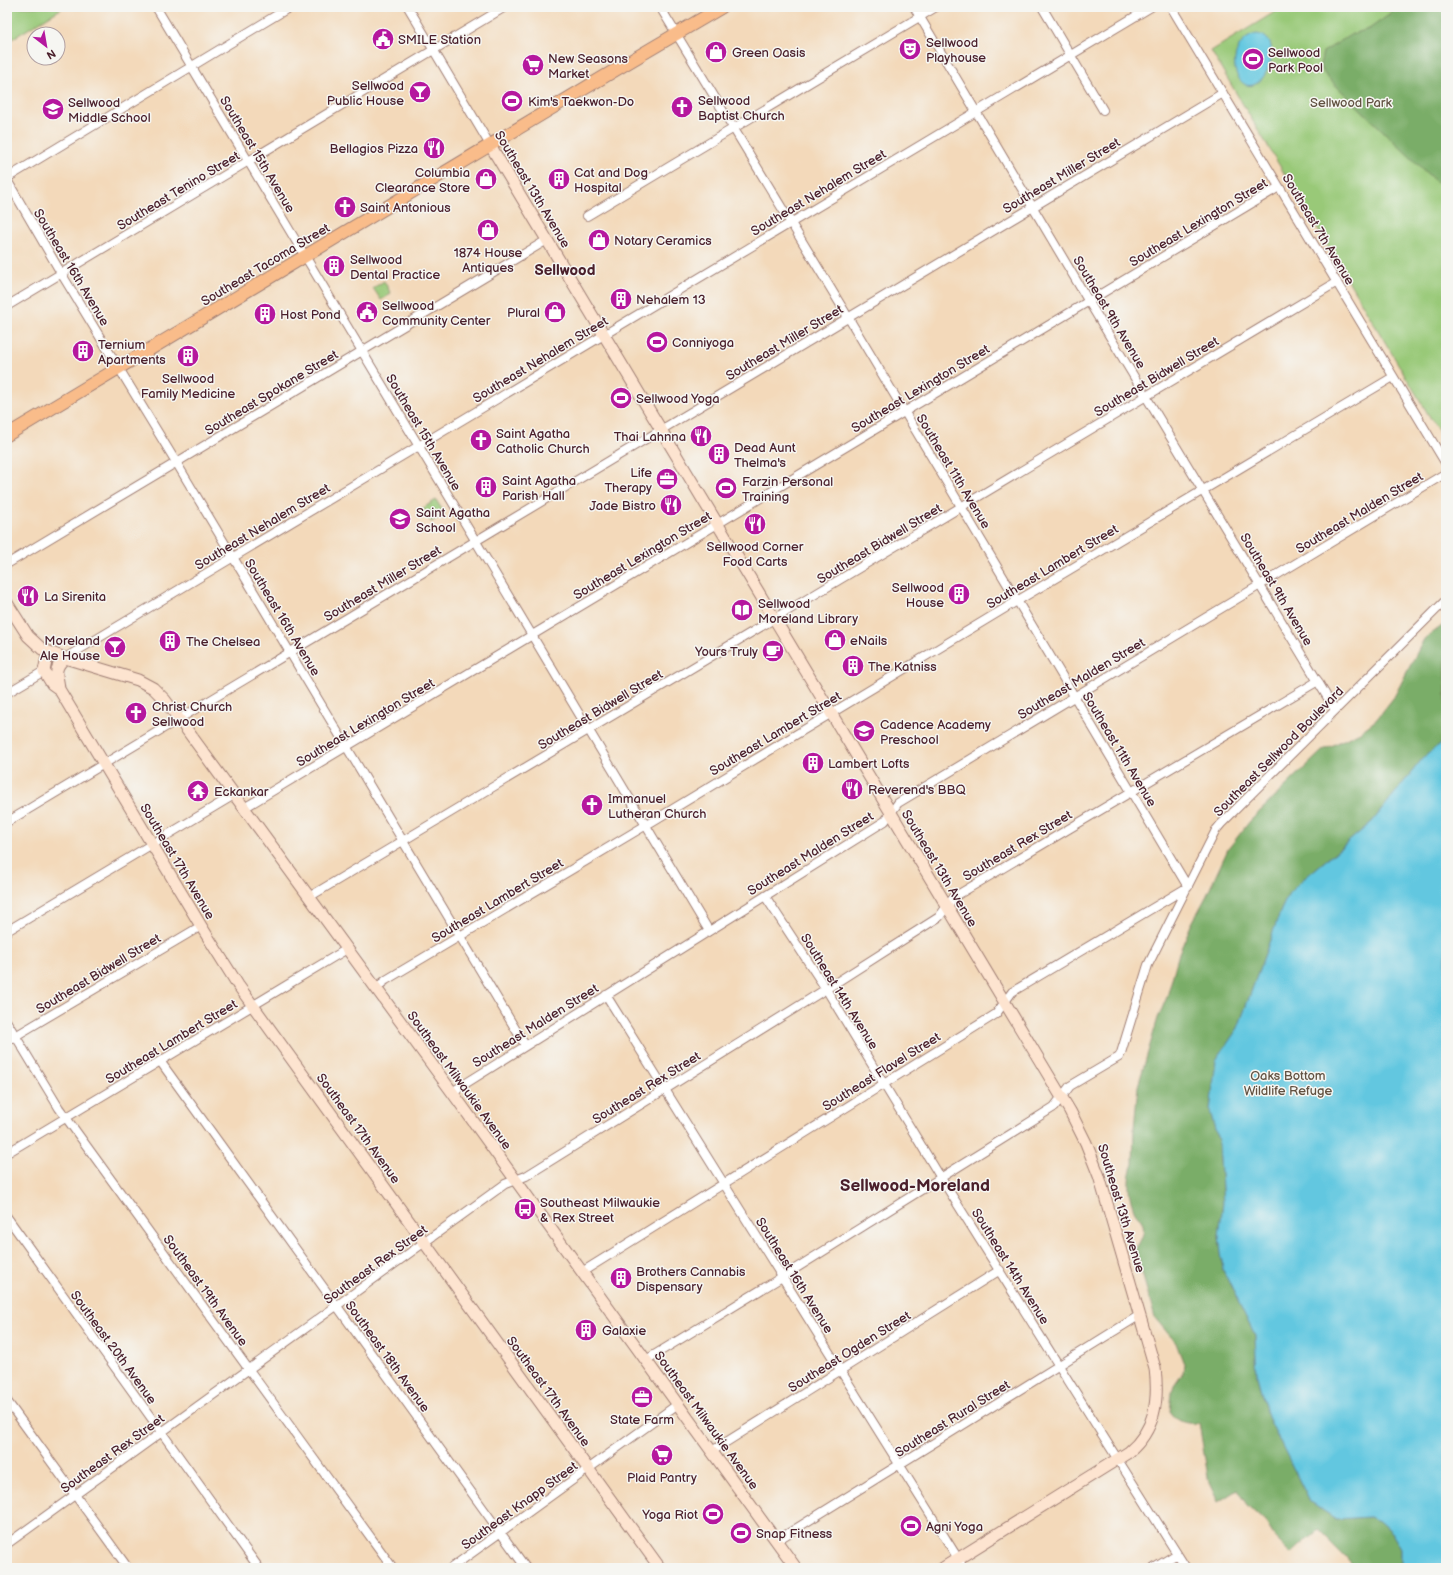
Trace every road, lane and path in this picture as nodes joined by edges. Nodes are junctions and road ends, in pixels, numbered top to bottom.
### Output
1 (156, 7) edge
2 (290, 7) edge
3 (408, 7) edge
4 (504, 7) edge
5 (660, 7) edge
6 (722, 7) edge
7 (914, 7) edge
8 (936, 7) edge
9 (1042, 7) edge
10 (1151, 7) edge
11 (1171, 7) edge
12 (920, 17) junction
13 (677, 34) junction
14 (434, 50) junction
15 (1070, 54) junction
16 (192, 66) junction
17 (1223, 93) junction
18 (1103, 110) dead end
19 (976, 111) junction
20 (734, 128) junction
21 (490, 145) junction
22 (248, 161) junction
23 (7, 179) edge
24 (1279, 187) junction
25 (1033, 206) junction
26 (587, 216) dead end
27 (791, 222) junction
28 (548, 240) junction
29 (306, 256) junction
30 (62, 273) junction
31 (1337, 282) junction
32 (1089, 302) junction
33 (7, 306) edge
34 (848, 317) junction
35 (604, 335) junction
36 (362, 351) junction
37 (118, 368) junction
38 (1393, 377) junction
39 (1146, 396) junction
40 (904, 412) junction
41 (660, 429) junction
42 (7, 435) edge
43 (419, 446) junction
44 (176, 462) junction
45 (1446, 464) edge
46 (1446, 473) edge
47 (1203, 490) junction
48 (962, 508) junction
49 (717, 523) junction
50 (476, 541) junction
51 (233, 558) junction
52 (7, 564) edge
53 (1260, 585) junction
54 (1017, 600) junction
55 (1446, 600) edge
56 (7, 603) edge
57 (775, 618) junction
58 (533, 636) junction
59 (48, 652) junction
60 (290, 652) junction
61 (65, 658) junction
62 (44, 671) junction
63 (1318, 681) junction
64 (59, 689) junction
65 (7, 693) edge
66 (1075, 696) junction
67 (1335, 710) junction
68 (831, 713) junction
69 (178, 719) junction
70 (589, 730) junction
71 (346, 746) junction
72 (104, 764) junction
73 (1131, 791) junction
74 (234, 795) junction
75 (244, 808) junction
76 (891, 813) junction
77 (7, 822) edge
78 (646, 825) junction
79 (403, 841) junction
80 (152, 844) junction
81 (1188, 887) junction
82 (765, 896) junction
83 (309, 897) junction
84 (947, 906) junction
85 (201, 926) junction
86 (7, 931) edge
87 (709, 931) junction
88 (460, 936) junction
89 (347, 949) junction
90 (376, 988) junction
91 (826, 989) junction
92 (606, 995) junction
93 (1005, 1002) junction
94 (253, 1005) junction
95 (7, 1022) edge
96 (16, 1036) junction
97 (7, 1041) edge
98 (526, 1046) junction
99 (160, 1061) junction
100 (882, 1084) junction
101 (665, 1089) junction
102 (452, 1092) junction
103 (1061, 1097) junction
104 (66, 1118) junction
105 (7, 1153) edge
106 (941, 1178) junction
107 (516, 1180) junction
108 (723, 1184) junction
109 (7, 1217) edge
110 (424, 1242) junction
111 (1000, 1270) junction
112 (582, 1272) junction
113 (782, 1277) junction
114 (337, 1306) junction
115 (1140, 1315) junction
116 (646, 1360) junction
117 (1058, 1365) junction
118 (249, 1369) junction
119 (840, 1370) junction
120 (7, 1401) edge
121 (678, 1404) junction
122 (161, 1432) junction
123 (712, 1451) junction
124 (1117, 1459) junction
125 (900, 1464) junction
126 (588, 1469) junction
127 (75, 1495) junction
128 (501, 1533) junction
129 (776, 1541) junction
130 (7, 1544) edge
131 (1177, 1554) junction
132 (961, 1563) edge
133 (128, 1568) edge
134 (259, 1568) edge
135 (393, 1568) edge
136 (452, 1568) edge
137 (526, 1568) edge
138 (660, 1568) edge
139 (796, 1568) edge
140 (943, 1568) edge
141 (1154, 1568) edge
142 (1186, 1568) edge

1 - 16 street, Southeast 15th Avenue
2 - 16 street
3 - 14 street, Southeast 13th Avenue
4 - 14 street, Southeast Tenino Street
5 - 13 street, Southeast 11th Avenue
6 - 13 main road, Southeast Tacoma Street
7 - 12 street, Southeast 9th Avenue
8 - 12 street
9 - 15 street
10 - 15 street, Southeast Nehalem Street
11 - 17 street, Southeast 7th Avenue
12 - 19 street, Southeast 9th Avenue
12 - 20 street
13 - 20 street, Southeast 11th Avenue
13 - 21 main road, Southeast Tacoma Street
14 - 21 street, Southeast 13th Avenue
14 - 22 street, Southeast Tenino Street
15 - 18 street
15 - 19 street, Southeast Nehalem Street
16 - 22 street, Southeast 15th Avenue
16 - 23 street
17 - 24 street, Southeast 7th Avenue
17 - 25 street, Southeast Miller Street
19 - 25 street, Southeast 9th Avenue
19 - 27 street, Southeast Nehalem Street
20 - 26 street
20 - 27 street, Southeast 11th Avenue
21 - 28 street, Southeast 13th Avenue
21 - 29 main road, Southeast Tacoma Street
22 - 29 street, Southeast 15th Avenue
22 - 30 street, Southeast Tenino Street
23 - 30 street, Southeast 16th Avenue
24 - 31 street, Southeast 7th Avenue
24 - 32 street, Southeast Lexington Street
25 - 32 street, Southeast 9th Avenue
25 - 34 street, Southeast Miller Street
27 - 34 street, Southeast 11th Avenue
27 - 35 street, Southeast Nehalem Street
28 - 35 street, Southeast 13th Avenue
28 - 36 street, Southeast Spokane Street
29 - 36 street, Southeast 15th Avenue
29 - 37 main road, Southeast Tacoma Street
30 - 33 street, Southeast Tenino Street
30 - 37 street, Southeast 16th Avenue
31 - 38 street, Southeast 7th Avenue
31 - 39 street, Southeast Bidwell Street
32 - 39 street, Southeast 9th Avenue
32 - 40 street, Southeast Lexington Street
34 - 40 street, Southeast 11th Avenue
34 - 41 street, Southeast Miller Street
35 - 41 street, Southeast 13th Avenue
35 - 43 street, Southeast Nehalem Street
36 - 43 street, Southeast 15th Avenue
36 - 44 street, Southeast Spokane Street
37 - 42 main road, Southeast Tacoma Street
37 - 44 street, Southeast 16th Avenue
38 - 45 street, Southeast 7th Avenue
38 - 47 street, Southeast Lambert Street
39 - 47 street, Southeast 9th Avenue
39 - 48 street, Southeast Bidwell Street
40 - 48 street, Southeast 11th Avenue
40 - 49 street, Southeast Lexington Street
41 - 49 street, Southeast 13th Avenue
41 - 50 street, Southeast Miller Street
43 - 50 street, Southeast 15th Avenue
43 - 51 street, Southeast Nehalem Street
44 - 51 street, Southeast 16th Avenue
44 - 52 street, Southeast Spokane Street
46 - 53 street, Southeast Malden Street
47 - 53 street, Southeast 9th Avenue
47 - 54 street, Southeast Lambert Street
48 - 54 street, Southeast 11th Avenue
48 - 57 street, Southeast Bidwell Street
49 - 57 street, Southeast 13th Avenue
49 - 58 street, Southeast Lexington Street
50 - 58 street, Southeast 15th Avenue
50 - 60 street, Southeast Miller Street
51 - 60 street, Southeast 16th Avenue
51 - 61 street, Southeast Nehalem Street
53 - 63 street, Southeast 9th Avenue
53 - 66 street, Southeast Malden Street
54 - 66 street, Southeast 11th Avenue
54 - 68 street, Southeast Lambert Street
55 - 67 street, Southeast Sellwood Boulevard
56 - 59 street
57 - 68 street, Southeast 13th Avenue
57 - 70 street, Southeast Bidwell Street
58 - 70 street, Southeast 15th Avenue
58 - 71 street, Southeast Lexington Street
59 - 61 street
59 - 62 street
60 - 69 street, Southeast Miller Street
60 - 71 street, Southeast 16th Avenue
61 - 64 street, Southeast 17th Avenue
61 - 69 street, Southeast Milwaukie Avenue
62 - 64 street, Southeast 17th Avenue
62 - 65 street
63 - 67 street, Southeast 9th Avenue
63 - 73 street, Southeast Rex Street
64 - 72 street, Southeast 17th Avenue
66 - 73 street, Southeast 11th Avenue
66 - 76 street, Southeast Malden Street
67 - 81 street, Southeast Sellwood Boulevard
68 - 76 street, Southeast 13th Avenue
68 - 78 street, Southeast Lambert Street
69 - 72 street, Southeast Miller Street
69 - 74 street, Southeast Milwaukie Avenue
70 - 78 street, Southeast 15th Avenue
70 - 79 street, Southeast Bidwell Street
71 - 75 street, Southeast Lexington Street
71 - 79 street, Southeast 16th Avenue
72 - 77 street, Southeast Miller Street
72 - 80 street, Southeast 17th Avenue
73 - 81 street, Southeast 11th Avenue
73 - 84 street, Southeast Rex Street
74 - 75 street, Southeast Milwaukie Avenue
74 - 80 street
75 - 83 street, Southeast Milwaukie Avenue
76 - 82 street, Southeast Malden Street
76 - 84 street, Southeast 13th Avenue
78 - 87 street, Southeast 15th Avenue
78 - 88 street, Southeast Lambert Street
79 - 83 street, Southeast Bidwell Street
79 - 88 street, Southeast 16th Avenue
80 - 85 street, Southeast 17th Avenue
80 - 86 street
81 - 93 street, Southeast Flavel Street
81 - 103 street, Southeast Sellwood Boulevard
82 - 87 street, Southeast Malden Street
82 - 91 street, Southeast 14th Avenue
83 - 89 street, Southeast Milwaukie Avenue
84 - 91 street, Southeast Rex Street
84 - 93 street, Southeast 13th Avenue
85 - 94 street, Southeast 17th Avenue
85 - 96 street, Southeast Bidwell Street
87 - 92 street, Southeast Malden Street
88 - 90 street, Southeast Lambert Street
88 - 98 street, Southeast 16th Avenue
89 - 90 street, Southeast Milwaukie Avenue
89 - 94 street, Southeast Lambert Street
90 - 102 street, Southeast Milwaukie Avenue
91 - 100 street, Southeast 14th Avenue
91 - 101 street, Southeast Rex Street
92 - 98 street, Southeast Malden Street
92 - 101 street, Southeast 16th Avenue
93 - 100 street, Southeast Flavel Street
93 - 103 street, Southeast 13th Avenue
94 - 99 street, Southeast Lambert Street
94 - 110 street, Southeast 17th Avenue
95 - 96 street, Southeast 19th Avenue
96 - 97 street, Southeast Bidwell Street
96 - 104 street, Southeast 19th Avenue
98 - 102 street, Southeast Malden Street
99 - 104 street, Southeast Lambert Street
99 - 114 street, Southeast 18th Avenue
100 - 106 street, Southeast 14th Avenue
100 - 108 street, Southeast Flavel Street
101 - 107 street, Southeast Rex Street
101 - 108 street, Southeast 16th Avenue
102 - 107 street, Southeast Milwaukie Avenue
103 - 106 street
103 - 115 street, Southeast 13th Avenue
104 - 105 street, Southeast Lambert Street
104 - 118 street, Southeast 19th Avenue
106 - 111 street, Southeast 14th Avenue
106 - 113 street
107 - 110 street, Southeast Rex Street
107 - 112 street, Southeast Milwaukie Avenue
108 - 112 street, Southeast Flavel Street
108 - 113 street, Southeast 16th Avenue
109 - 122 street, Southeast 20th Avenue
110 - 114 street, Southeast Rex Street
110 - 126 street, Southeast 17th Avenue
111 - 117 street, Southeast 14th Avenue
111 - 119 street, Southeast Ogden Street
112 - 116 street, Southeast Milwaukie Avenue
113 - 116 street
113 - 119 street, Southeast 16th Avenue
114 - 118 street, Southeast Rex Street
114 - 128 street, Southeast 18th Avenue
115 - 117 street, Southeast Rural Street
115 - 124 street, Southeast 13th Avenue
116 - 121 street, Southeast Milwaukie Avenue
117 - 124 street, Southeast 14th Avenue
117 - 125 street, Southeast Rural Street
118 - 122 street, Southeast Rex Street
118 - 135 street, Southeast 19th Avenue
119 - 123 street, Southeast Ogden Street
119 - 125 street, Southeast 16th Avenue
120 - 127 street
121 - 123 street, Southeast Milwaukie Avenue
121 - 126 street, Southeast Knapp Street
122 - 127 street, Southeast Rex Street
122 - 134 street, Southeast 20th Avenue
123 - 129 street, Southeast Milwaukie Avenue
124 - 131 street, Southeast 14th Avenue
124 - 132 street, Southeast 13th Avenue
125 - 129 street, Southeast Rural Street
125 - 132 street, Southeast 16th Avenue
126 - 128 street, Southeast Knapp Street
126 - 138 street, Southeast 17th Avenue
127 - 130 street, Southeast Rex Street
127 - 133 street
128 - 136 street, Southeast Knapp Street
128 - 137 street, Southeast 18th Avenue
129 - 139 street, Southeast Milwaukie Avenue
131 - 141 street
131 - 142 street, Southeast 14th Avenue
132 - 140 street, Southeast 13th Avenue

